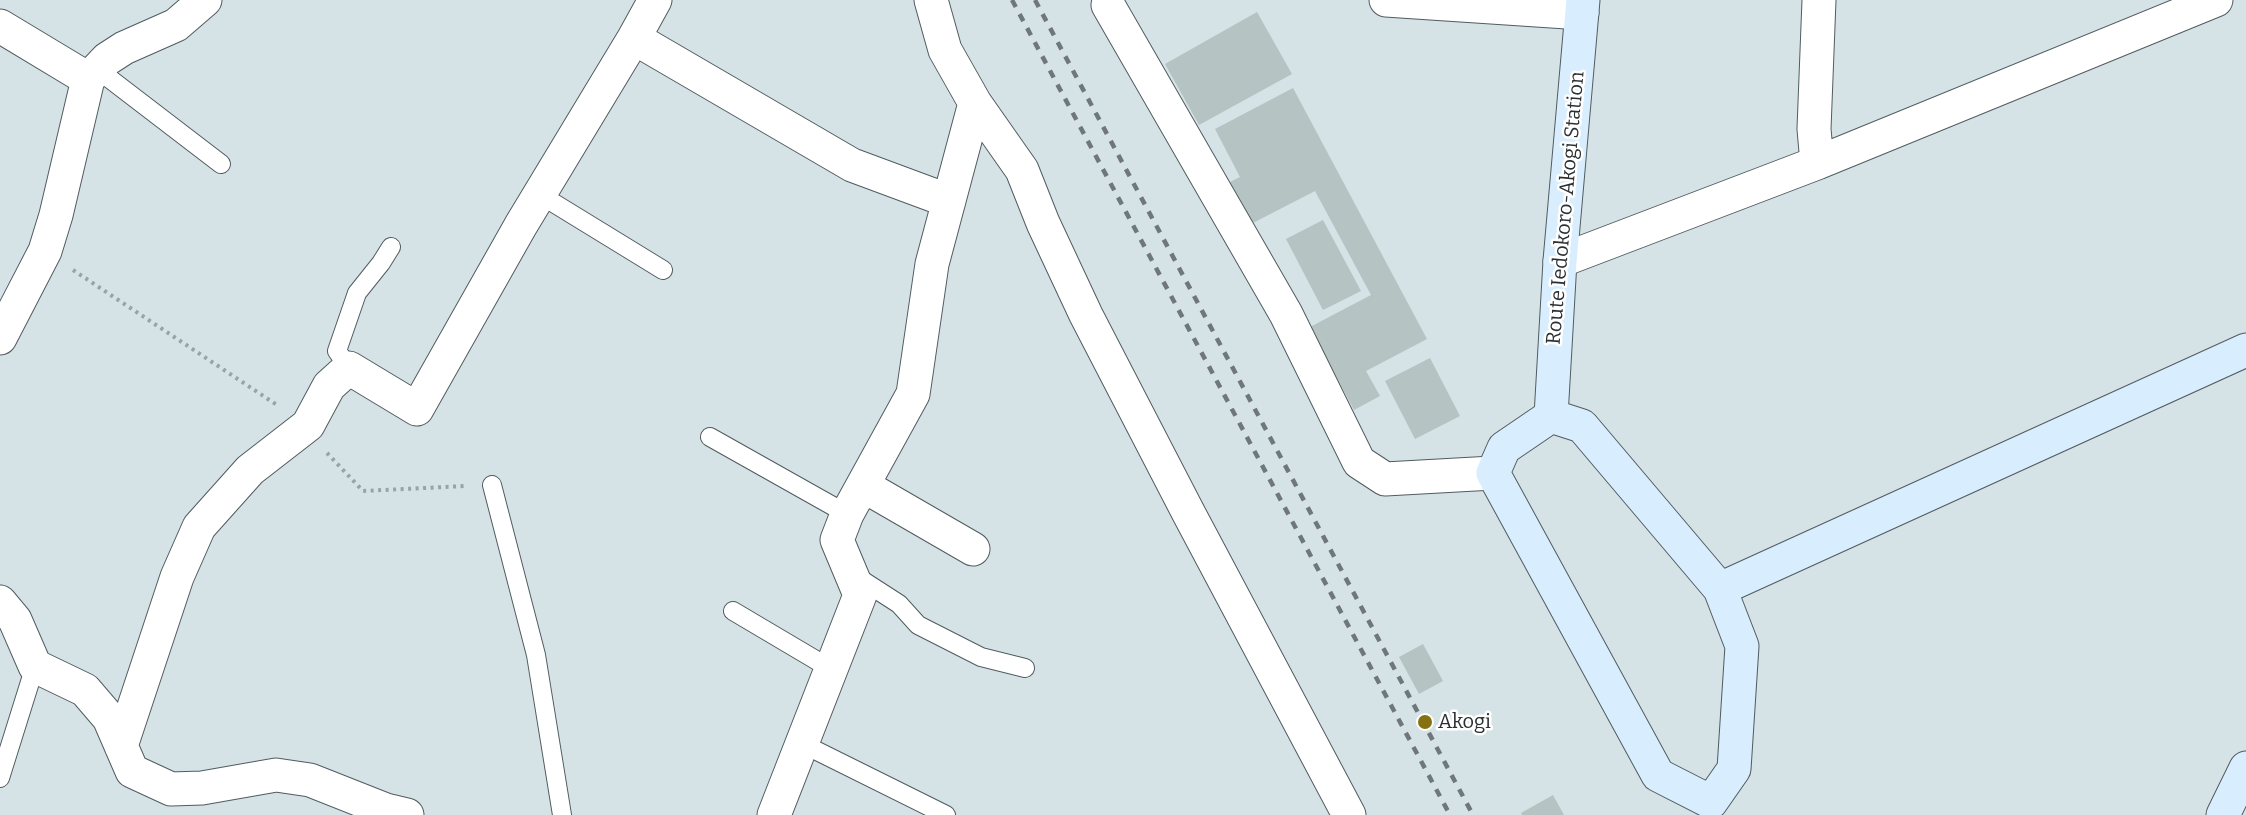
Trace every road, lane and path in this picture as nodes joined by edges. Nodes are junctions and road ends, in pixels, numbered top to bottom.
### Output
1 (205, 0) edge
2 (655, 0) edge
3 (931, 0) edge
4 (1386, 0) edge
5 (1819, 0) edge
6 (2216, 0) edge
7 (1107, 5) edge
8 (1583, 7) edge
9 (0, 26) edge
10 (634, 38) junction
11 (93, 74) junction
12 (975, 103) junction
13 (220, 164) dead end
14 (1817, 164) junction
15 (539, 194) junction
16 (949, 201) junction
17 (391, 247) dead end
18 (45, 251) junction
19 (1560, 261) junction
20 (663, 270) dead end
21 (0, 338) edge
22 (2246, 350) edge
23 (349, 368) junction
24 (1551, 416) junction
25 (305, 427) junction
26 (710, 436) dead end
27 (1493, 473) junction
28 (492, 485) joint
29 (855, 500) junction
30 (973, 549) dead end
31 (850, 573) junction
32 (1720, 589) junction
33 (0, 602) edge
34 (733, 611) dead end
35 (35, 666) junction
36 (1025, 668) dead end
37 (831, 669) junction
38 (802, 744) junction
39 (120, 746) junction
40 (2246, 768) edge
41 (0, 778) edge
42 (1714, 808) edge
43 (407, 815) edge
44 (562, 815) edge
45 (774, 815) edge
46 (946, 815) edge
47 (1349, 815) edge
48 (2223, 815) edge

1 - 11 street
2 - 10 street
3 - 12 street
4 - 8 street
5 - 14 street
6 - 14 street
7 - 27 street
8 - 19 street, Route Iedokoro-Akogi Station
9 - 11 street
10 - 15 street
10 - 16 street
11 - 13 lane
11 - 18 street
12 - 16 street
12 - 47 street
14 - 19 street
15 - 20 lane
15 - 23 street
16 - 29 street
17 - 23 lane
18 - 21 street
18 - 25 path
19 - 24 street, Route Iedokoro-Akogi Station
22 - 32 street
23 - 25 street
24 - 27 street
24 - 32 street
25 - 28 path
25 - 39 street
26 - 29 lane
27 - 42 street
28 - 44 lane
29 - 30 street
29 - 31 street
31 - 36 lane
31 - 37 street
32 - 42 street
33 - 35 street
34 - 37 lane
35 - 39 street
35 - 41 lane
37 - 38 street
38 - 45 street
38 - 46 lane
39 - 43 street
40 - 48 street

